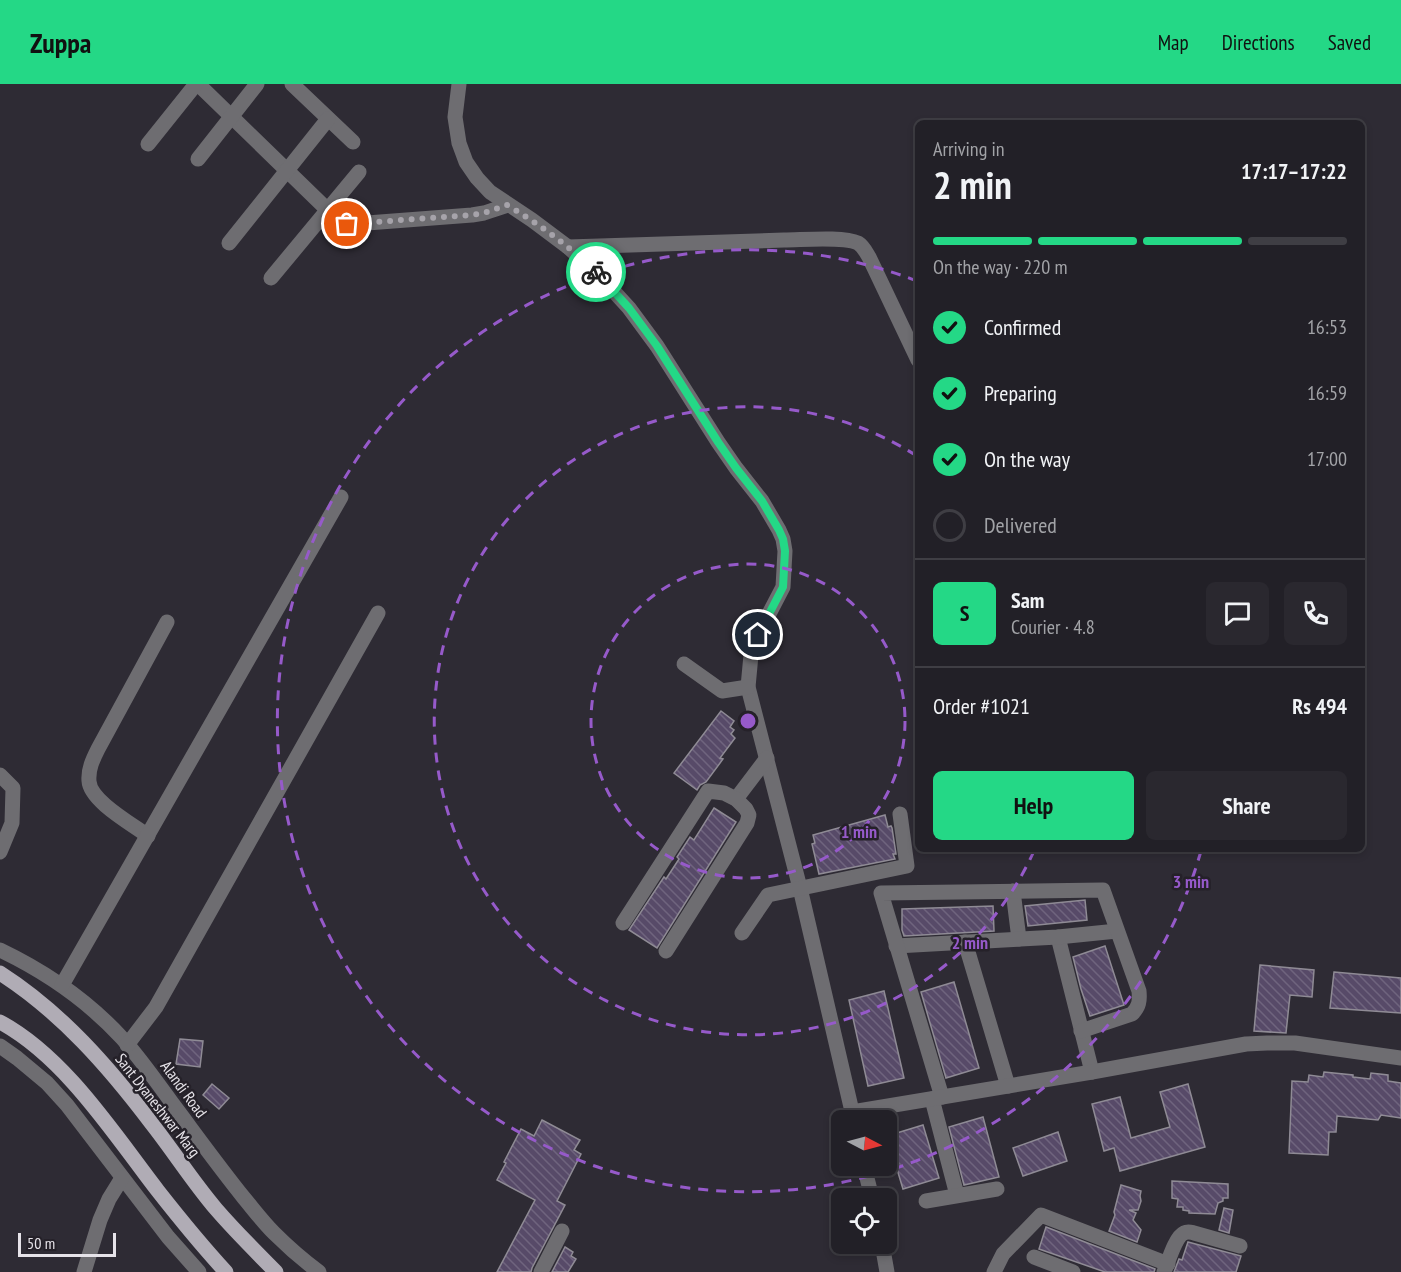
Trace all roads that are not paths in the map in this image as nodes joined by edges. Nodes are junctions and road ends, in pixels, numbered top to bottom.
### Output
1 (197, 84) edge
2 (257, 84) edge
3 (292, 84) edge
4 (459, 84) edge
5 (231, 117) junction
6 (328, 119) junction
7 (353, 142) dead end
8 (148, 144) dead end
9 (198, 159) dead end
10 (287, 171) junction
11 (359, 172) dead end
12 (507, 205) junction
13 (327, 210) junction
14 (229, 243) dead end
15 (568, 247) junction
16 (271, 278) dead end
17 (915, 354) edge
18 (341, 497) dead end
19 (378, 613) dead end
20 (167, 622) dead end
21 (684, 664) dead end
22 (748, 687) junction
23 (767, 758) junction
24 (0, 774) edge
25 (736, 799) junction
26 (900, 814) dead end
27 (148, 836) junction
28 (0, 852) edge
29 (800, 888) junction
30 (1013, 891) junction
31 (623, 923) dead end
32 (1117, 931) junction
33 (742, 933) dead end
34 (1058, 937) junction
35 (1019, 939) junction
36 (965, 942) junction
37 (896, 946) junction
38 (0, 950) edge
39 (666, 951) dead end
40 (0, 973) edge
41 (62, 985) junction
42 (0, 1022) edge
43 (1082, 1030) junction
44 (127, 1045) junction
45 (0, 1046) edge
46 (1401, 1058) edge
47 (1092, 1072) junction
48 (1008, 1086) junction
49 (937, 1098) junction
50 (852, 1110) edge
51 (881, 1110) edge
52 (122, 1178) junction
53 (997, 1189) dead end
54 (957, 1195) junction
55 (926, 1201) dead end
56 (562, 1231) dead end
57 (1240, 1246) dead end
58 (884, 1254) edge
59 (1035, 1257) dead end
60 (1166, 1268) edge
61 (84, 1272) edge
62 (199, 1272) edge
63 (226, 1272) edge
64 (276, 1272) edge
65 (319, 1272) edge
66 (541, 1272) edge
67 (887, 1272) edge
68 (994, 1272) edge
69 (1073, 1272) edge

1 - 5 street
1 - 8 street
2 - 5 street
3 - 6 street
4 - 12 street
5 - 9 street
5 - 10 street
6 - 7 street
6 - 10 street
10 - 13 street
10 - 14 street
11 - 13 street
12 - 13 street
12 - 15 street
13 - 16 street
15 - 17 street
15 - 22 street
18 - 27 street
19 - 44 street
20 - 27 street
21 - 22 street
22 - 23 street
23 - 25 street
23 - 29 street
24 - 28 street
25 - 31 street
25 - 39 street
26 - 29 street
27 - 41 street
29 - 33 street
29 - 50 street
30 - 32 street
30 - 35 street
30 - 37 street
32 - 34 street
32 - 43 street
34 - 35 street
34 - 43 street
35 - 36 street
36 - 37 street
36 - 48 street
37 - 49 street
38 - 41 street, Alandi Road
40 - 64 main road, Sant Dyaneshwar Marg
41 - 44 street, Alandi Road
42 - 63 main road
43 - 47 street
44 - 65 street, Alandi Road
45 - 52 street
46 - 47 street
47 - 48 street
48 - 49 street
49 - 51 street
49 - 54 street
52 - 61 street
52 - 62 street
53 - 54 street
54 - 55 street
56 - 66 street
57 - 60 street
58 - 67 street
59 - 69 street
60 - 68 street

